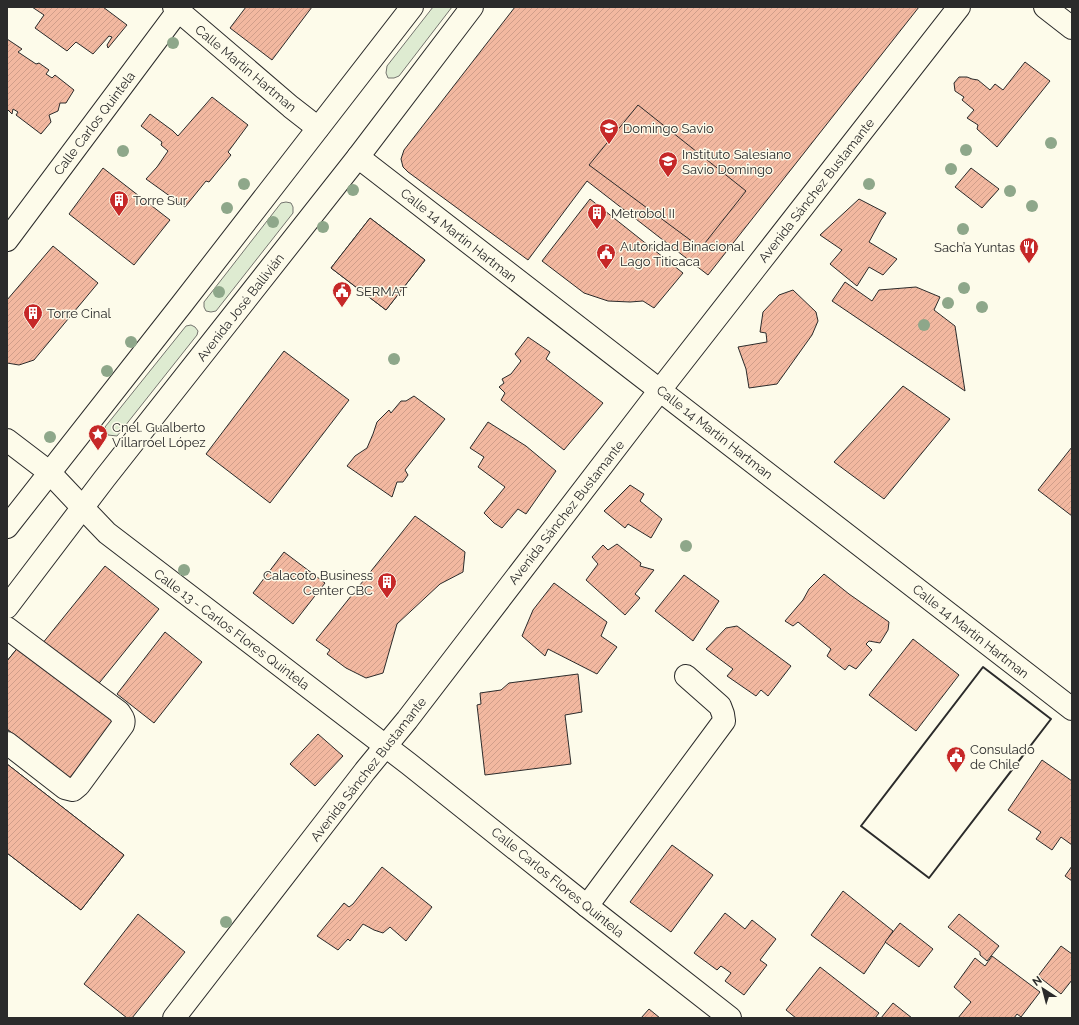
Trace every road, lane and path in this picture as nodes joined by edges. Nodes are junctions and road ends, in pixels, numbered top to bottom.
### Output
1 (412, 7) edge
2 (472, 7) edge
3 (959, 7) edge
4 (1045, 7) edge
5 (178, 8) edge
6 (1072, 28) edge
7 (318, 128) junction
8 (358, 157) junction
9 (7, 240) edge
10 (660, 390) junction
11 (7, 440) edge
12 (49, 472) junction
13 (83, 508) junction
14 (7, 527) edge
15 (7, 607) edge
16 (7, 628) edge
17 (686, 676) dead end
18 (1072, 709) edge
19 (7, 743) edge
20 (386, 746) junction
21 (587, 906) junction
22 (174, 1018) edge
23 (730, 1018) edge

1 - 7 street
2 - 8 street, Avenida José Ballivián
3 - 10 street, Avenida Sánchez Bustamante
4 - 6 street
5 - 7 street, Calle Martin Hartman
5 - 9 street, Calle Carlos Quintela
7 - 12 street
8 - 10 street, Calle 14 Martin Hartman
8 - 13 street, Avenida José Ballivián
10 - 18 street, Calle 14 Martin Hartman
10 - 20 street, Avenida Sánchez Bustamante
11 - 12 street, Calle 13 - Carlos Flores Quintela
12 - 13 street, Calle 13 - Carlos Flores Quintela
12 - 14 street
13 - 15 street, Avenida José Ballivián
13 - 20 street, Calle 13 - Carlos Flores Quintela
16 - 19 street
17 - 21 street
20 - 21 street, Calle Carlos Flores Quintela
20 - 22 street, Avenida Sánchez Bustamante
21 - 23 street, Calle Carlos Flores Quintela

